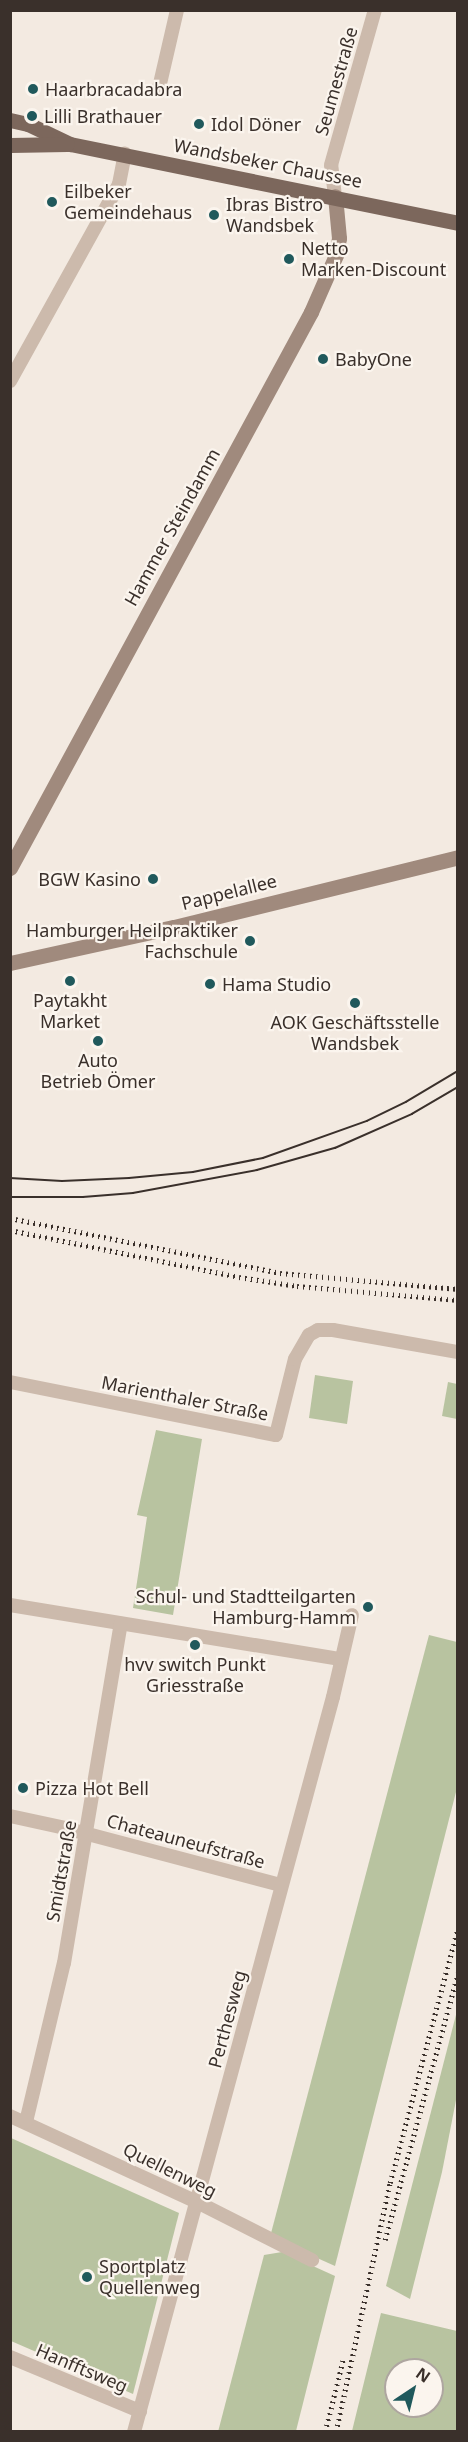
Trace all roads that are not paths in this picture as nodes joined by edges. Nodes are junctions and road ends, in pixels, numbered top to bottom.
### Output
1 (177, 10) edge
2 (375, 10) edge
3 (159, 88) dead end
4 (10, 120) edge
5 (70, 144) junction
6 (10, 145) edge
7 (125, 154) junction
8 (335, 196) junction
9 (458, 223) edge
10 (10, 381) edge
11 (458, 857) edge
12 (10, 868) edge
13 (10, 951) edge
14 (33, 958) junction
15 (10, 963) edge
16 (458, 1352) edge
17 (10, 1382) edge
18 (10, 1605) edge
19 (352, 1615) dead end
20 (121, 1624) junction
21 (341, 1659) junction
22 (10, 1816) edge
23 (86, 1833) junction
24 (281, 1885) junction
25 (10, 2116) edge
26 (26, 2122) junction
27 (197, 2202) junction
28 (312, 2260) dead end
29 (10, 2357) edge
30 (140, 2411) junction
31 (134, 2432) edge

1 - 3 street
2 - 8 street, Seumestraße
4 - 5 main road, Wandsbeker Chaussee
5 - 6 main road, Wandsbeker Chaussee
5 - 7 main road, Wandsbeker Chaussee
7 - 8 main road, Wandsbeker Chaussee
7 - 10 street
8 - 9 main road, Wandsbeker Chaussee
8 - 12 street, Hammer Steindamm
11 - 14 street, Pappelallee
13 - 14 street
14 - 15 street, Pappelallee
16 - 17 street, Marienthaler Straße
18 - 20 street
19 - 21 street, Perthesweg
20 - 21 street
20 - 23 street, Smidtstraße
21 - 24 street, Perthesweg
22 - 23 street, Chateauneufstraße
23 - 24 street, Chateauneufstraße
23 - 26 street, Smidtstraße
24 - 27 street, Perthesweg
25 - 26 street, Quellenweg
26 - 27 street, Quellenweg
27 - 28 street, Quellenweg
27 - 30 street, Perthesweg
29 - 30 street, Hanfftsweg
30 - 31 street, Perthesweg

